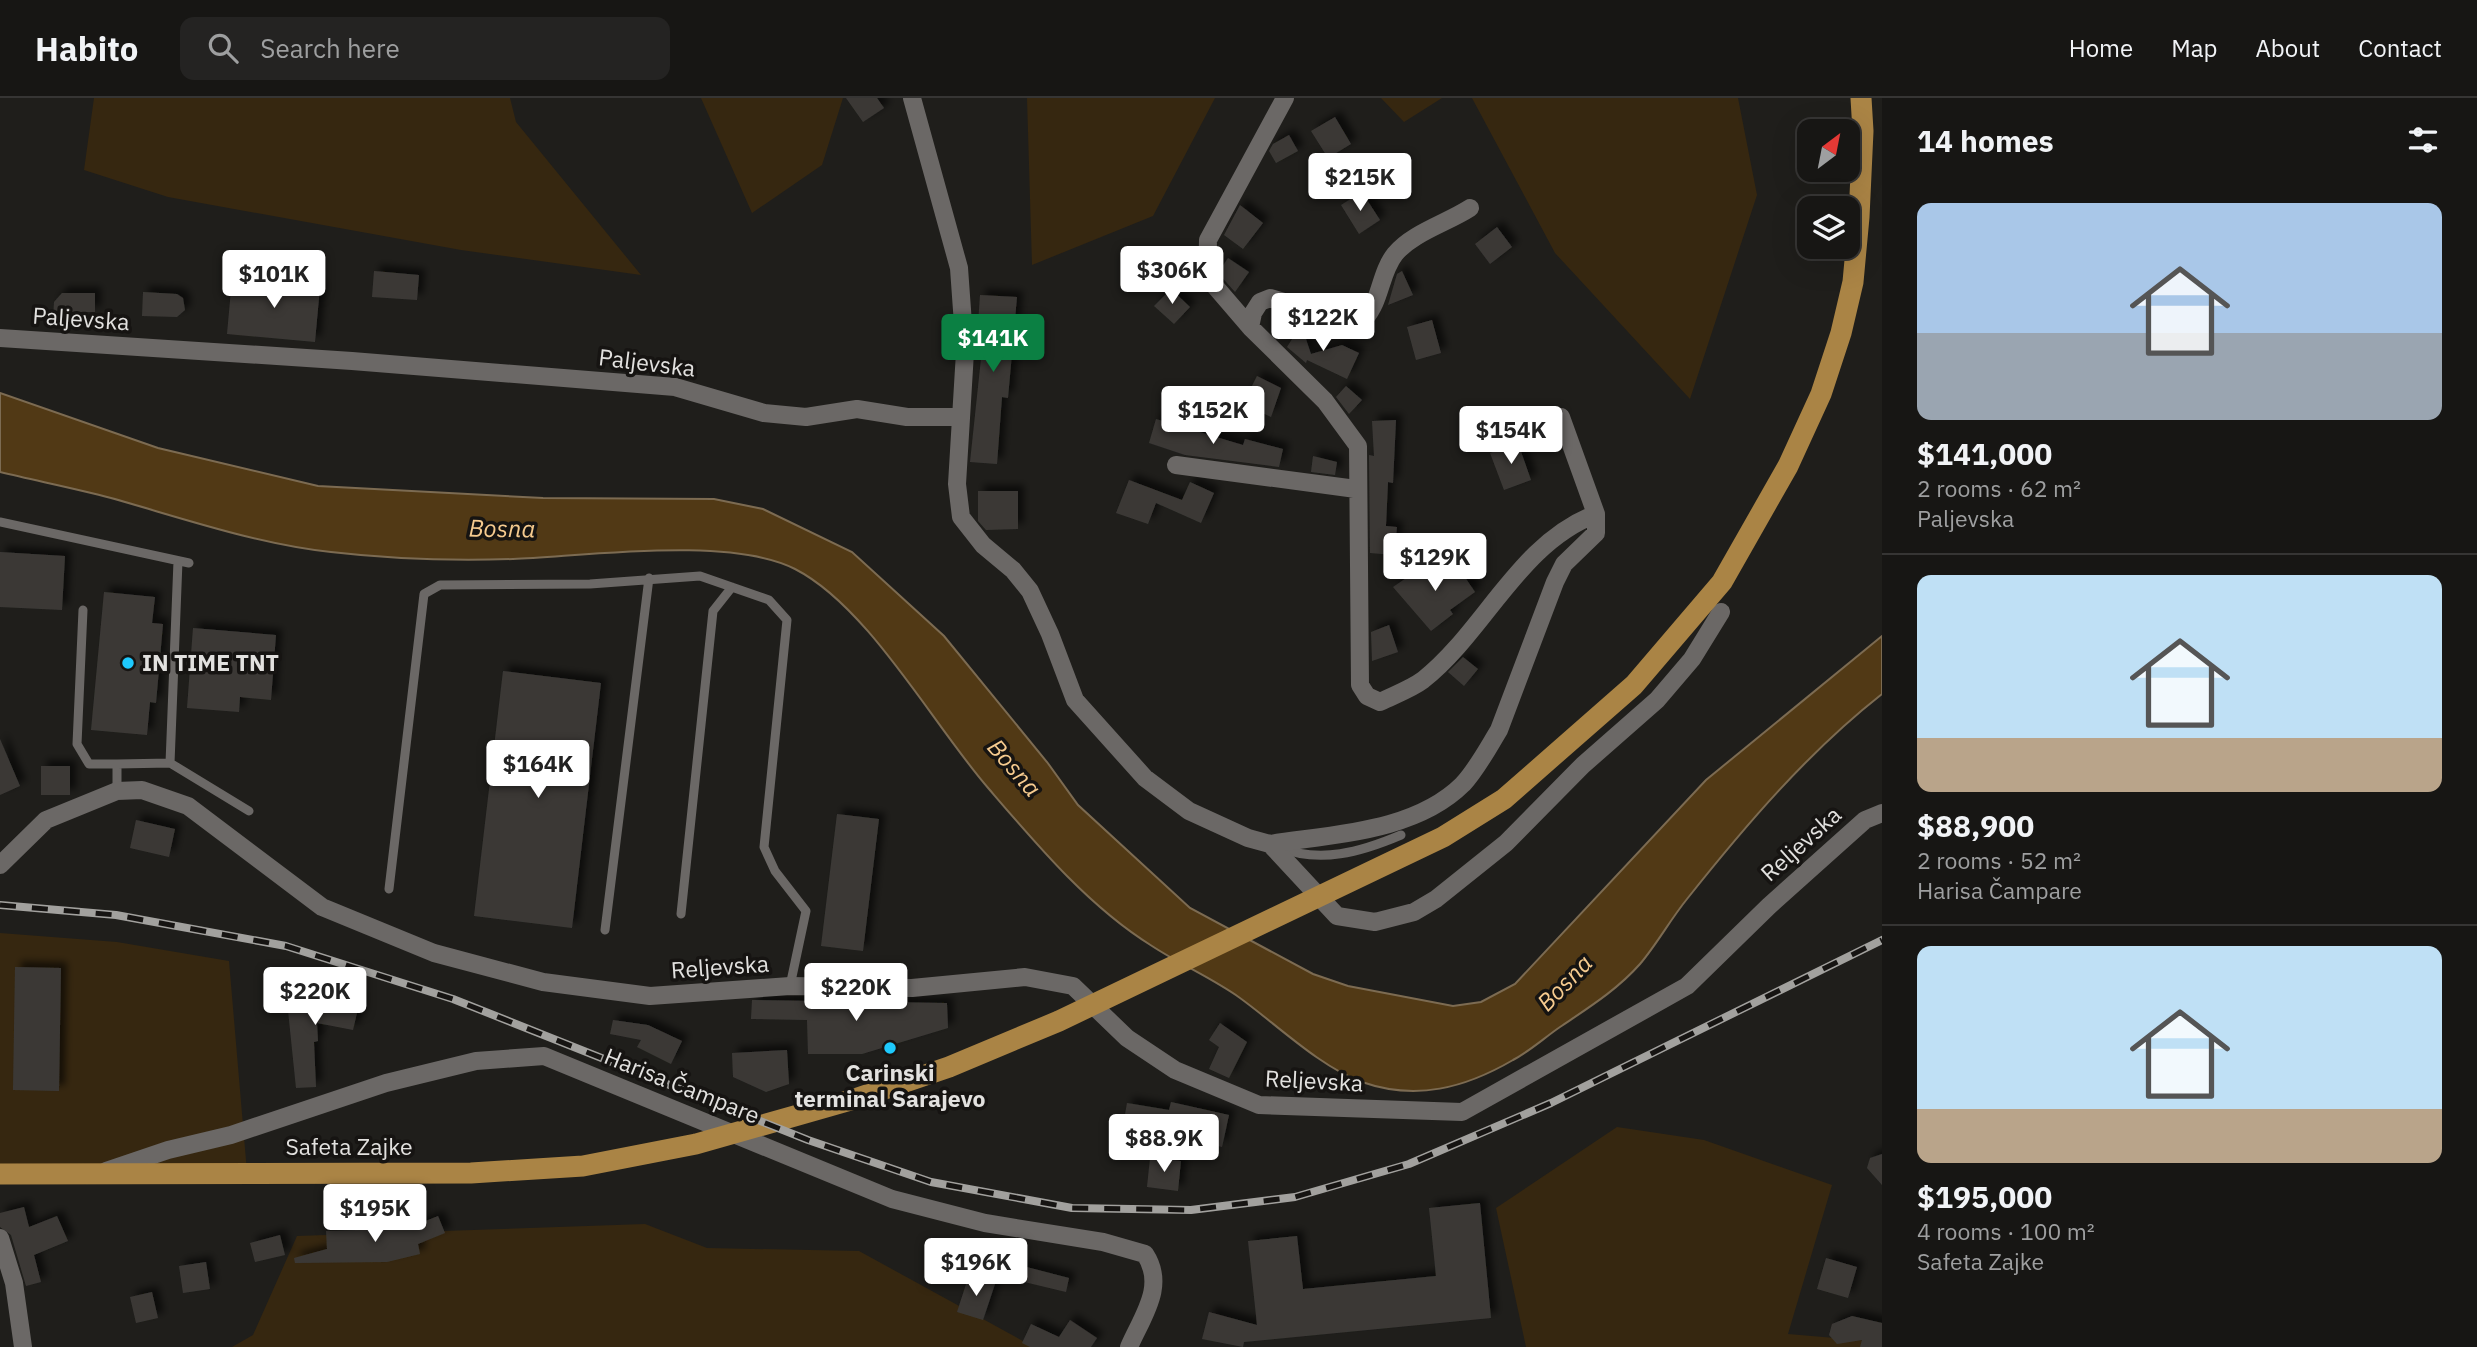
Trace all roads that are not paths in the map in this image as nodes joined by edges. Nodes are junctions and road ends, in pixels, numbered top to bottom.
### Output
1 (912, 98) edge
2 (1285, 98) edge
3 (1861, 98) edge
4 (1470, 208) dead end
5 (1250, 327) junction
6 (0, 338) edge
7 (961, 417) junction
8 (1535, 421) dead end
9 (1176, 465) dead end
10 (1356, 489) junction
11 (1596, 514) junction
12 (0, 522) edge
13 (178, 561) junction
14 (189, 563) dead end
15 (649, 578) junction
16 (732, 587) junction
17 (83, 610) dead end
18 (1721, 612) dead end
19 (170, 763) junction
20 (117, 764) junction
21 (117, 791) junction
22 (249, 811) dead end
23 (1882, 813) edge
24 (1401, 835) dead end
25 (1270, 844) junction
26 (0, 866) edge
27 (389, 890) dead end
28 (681, 914) dead end
29 (605, 930) dead end
30 (790, 986) junction
31 (102, 1172) junction
32 (0, 1174) edge
33 (0, 1238) edge
34 (23, 1347) edge
35 (1129, 1347) edge

1 - 7 street
2 - 5 street
3 - 31 main road, Safeta Zajke
4 - 5 street
5 - 10 street
6 - 7 street, Paljevska
7 - 25 street
8 - 11 street
9 - 10 street
10 - 11 street
11 - 25 street
12 - 13 lane
13 - 14 lane
13 - 19 lane
15 - 16 lane
15 - 27 lane
15 - 29 lane
16 - 28 lane
16 - 30 lane
17 - 20 lane
18 - 25 street
19 - 20 lane
19 - 22 lane
20 - 21 lane
21 - 26 street, Reljevska
21 - 30 street, Reljevska
23 - 30 street, Reljevska
24 - 25 lane
31 - 32 main road, Safeta Zajke
31 - 35 street, Harisa Čampare
33 - 34 street

